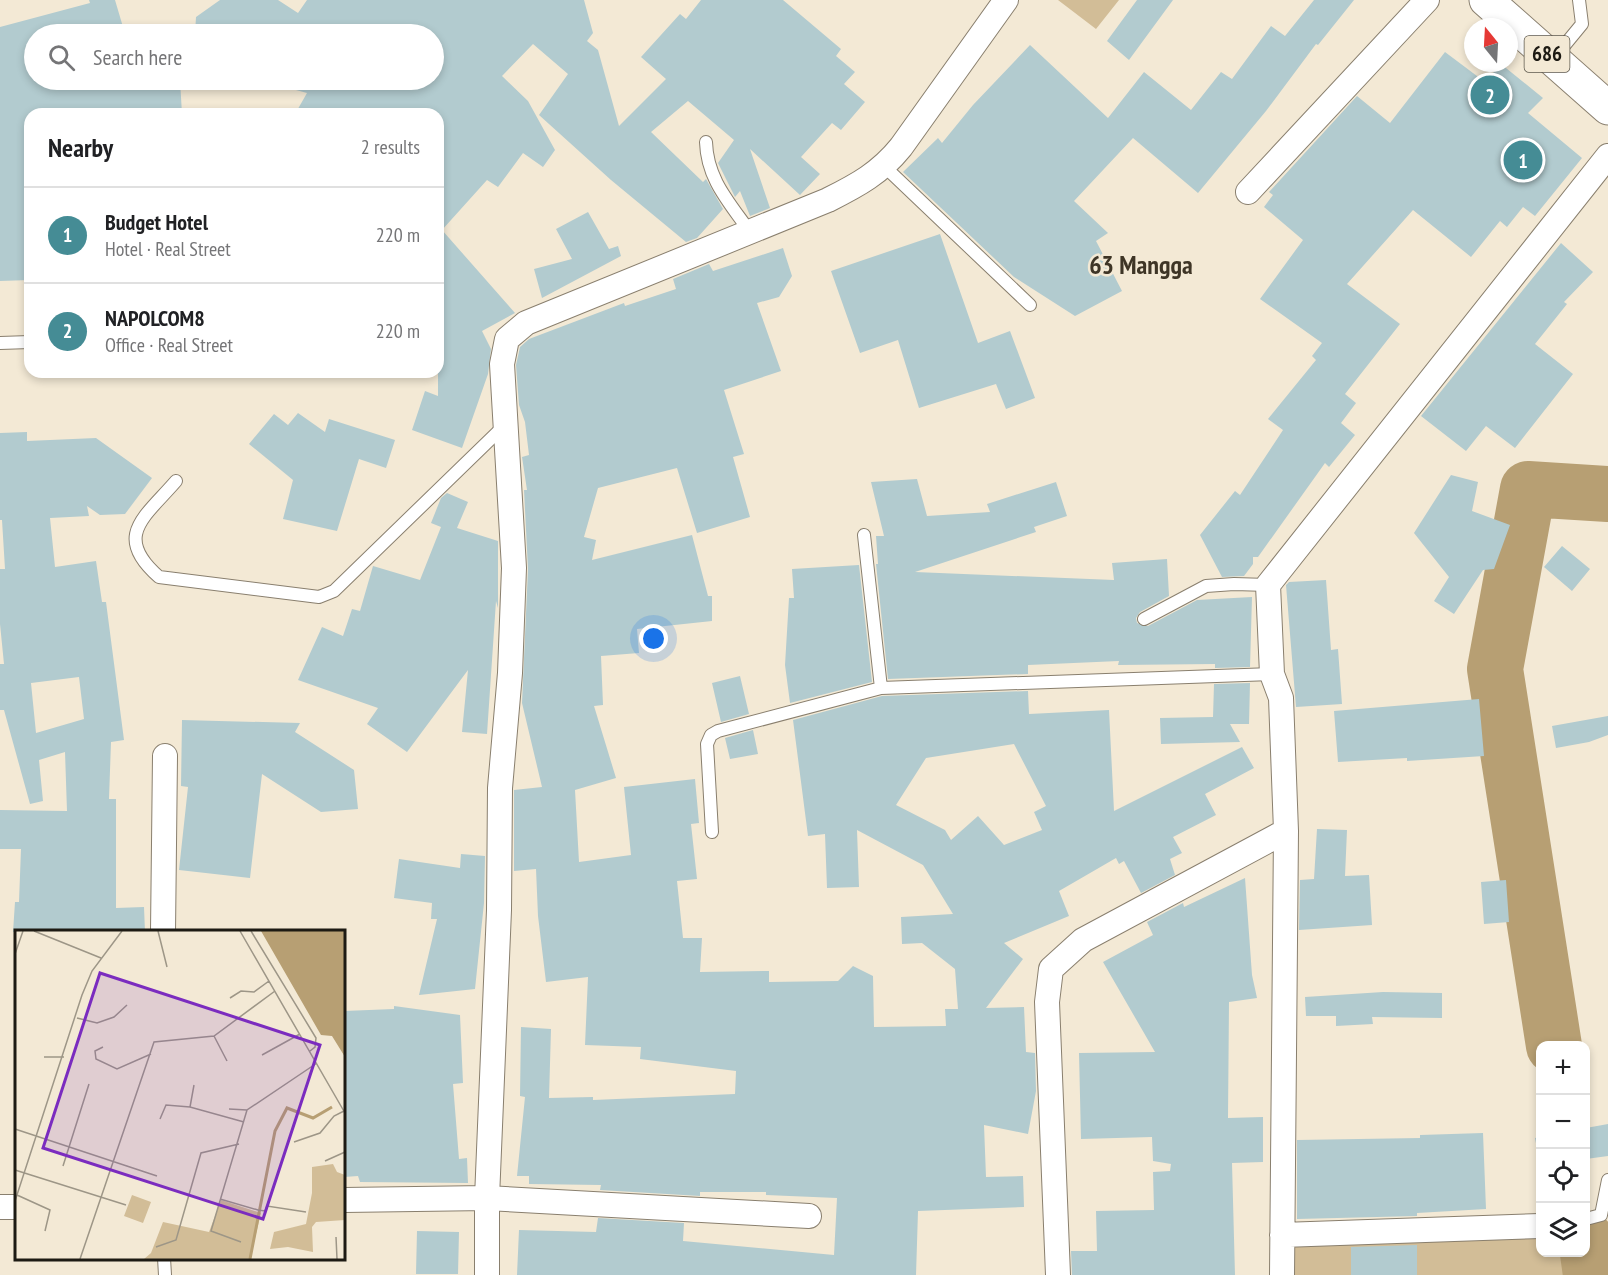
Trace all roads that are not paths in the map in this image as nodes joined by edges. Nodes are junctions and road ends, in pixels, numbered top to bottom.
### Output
1 (1006, 0) edge
2 (1426, 0) edge
3 (1486, 0) edge
4 (1579, 0) edge
5 (1554, 59) junction
6 (1608, 108) edge
7 (706, 142) dead end
8 (1608, 156) edge
9 (885, 167) junction
10 (1248, 192) dead end
11 (750, 232) junction
12 (1030, 305) dead end
13 (0, 342) edge
14 (24, 342) edge
15 (507, 423) junction
16 (176, 481) dead end
17 (864, 535) dead end
18 (1268, 585) junction
19 (1144, 619) dead end
20 (1272, 674) junction
21 (881, 688) junction
22 (165, 756) dead end
23 (1286, 831) junction
24 (712, 832) dead end
25 (163, 930) edge
26 (1608, 1180) edge
27 (487, 1198) junction
28 (345, 1200) edge
29 (809, 1216) dead end
30 (1590, 1218) edge
31 (1536, 1226) edge
32 (1282, 1235) junction
33 (164, 1260) edge
34 (165, 1275) edge
35 (487, 1275) edge
36 (1058, 1275) edge
37 (1282, 1275) edge

1 - 9 street
2 - 10 street
3 - 5 main road, 686
4 - 5 lane
5 - 6 main road, 686
7 - 11 lane
8 - 18 street
9 - 11 street
9 - 12 lane
11 - 15 street
13 - 14 lane
15 - 16 lane
15 - 27 street
17 - 21 lane
18 - 19 lane
18 - 20 street
20 - 21 lane
20 - 23 street
21 - 24 lane
22 - 25 street
23 - 32 street
23 - 36 street
26 - 30 lane
27 - 28 street
27 - 29 street
27 - 35 street
31 - 32 street
32 - 37 street
33 - 34 lane

